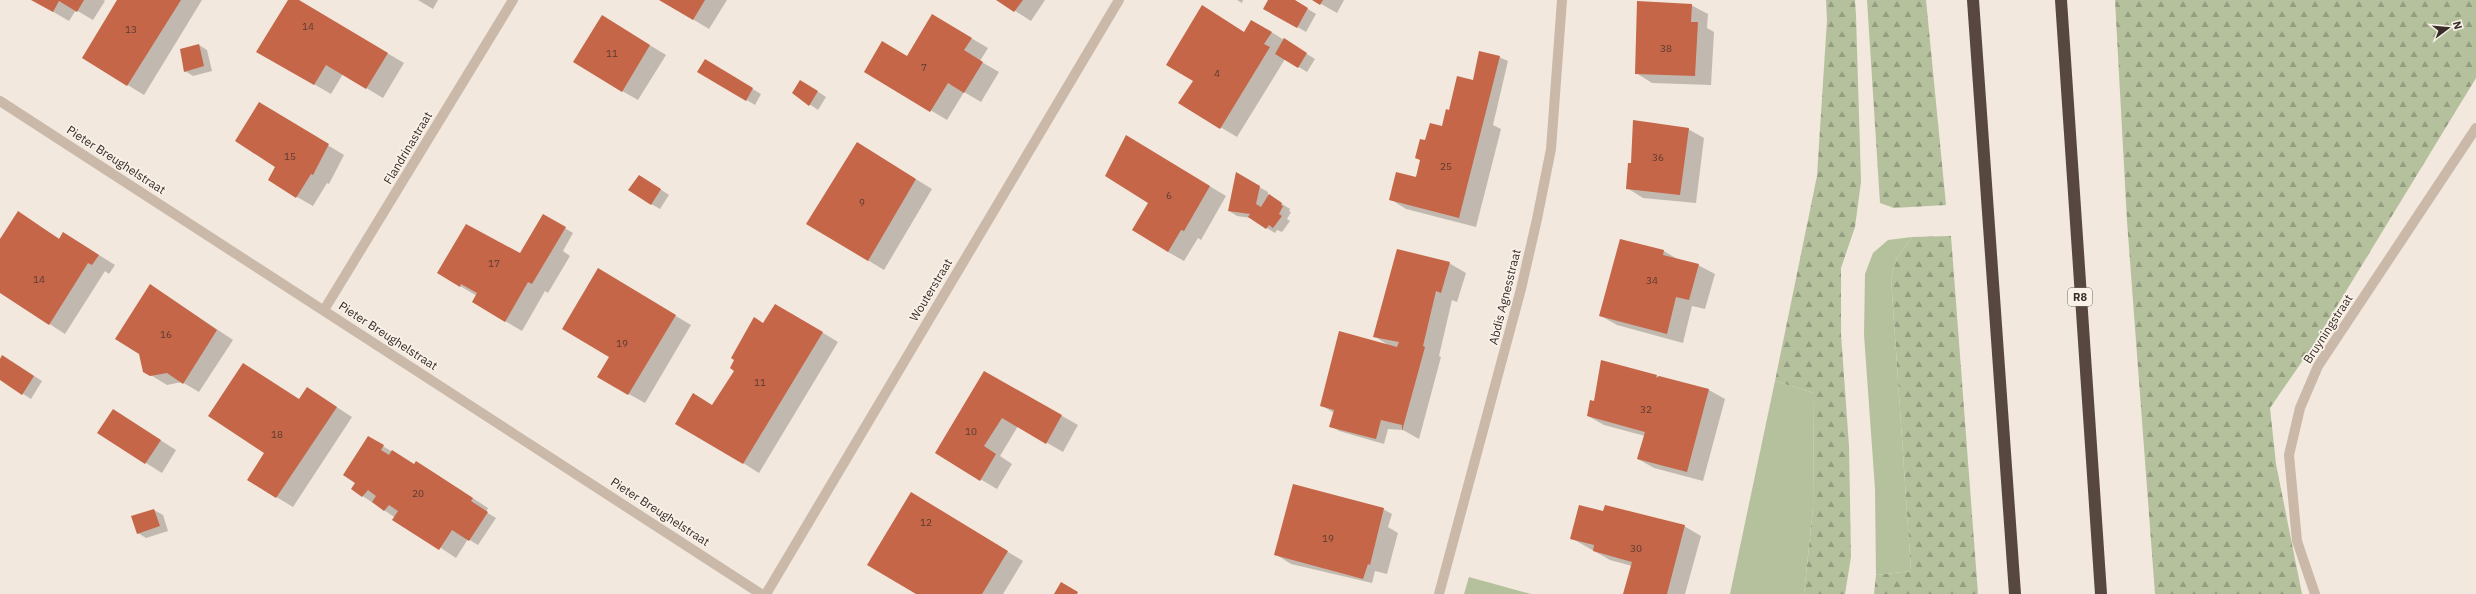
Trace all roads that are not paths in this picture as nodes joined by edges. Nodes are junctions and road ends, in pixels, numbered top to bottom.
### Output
1 (513, 0) edge
2 (1119, 0) edge
3 (1562, 0) edge
4 (1973, 0) edge
5 (2061, 0) edge
6 (0, 101) edge
7 (2476, 128) edge
8 (324, 310) junction
9 (761, 594) edge
10 (766, 594) edge
11 (1438, 594) edge
12 (2015, 594) edge
13 (2101, 594) edge
14 (2315, 594) edge

1 - 8 street, Flandrinastraat
2 - 10 street, Wouterstraat
3 - 11 street, Abdis Agnesstraat
4 - 12 highway
5 - 13 highway, R8
6 - 8 street, Pieter Breughelstraat
7 - 14 street, Bruyningstraat
8 - 9 street, Pieter Breughelstraat

